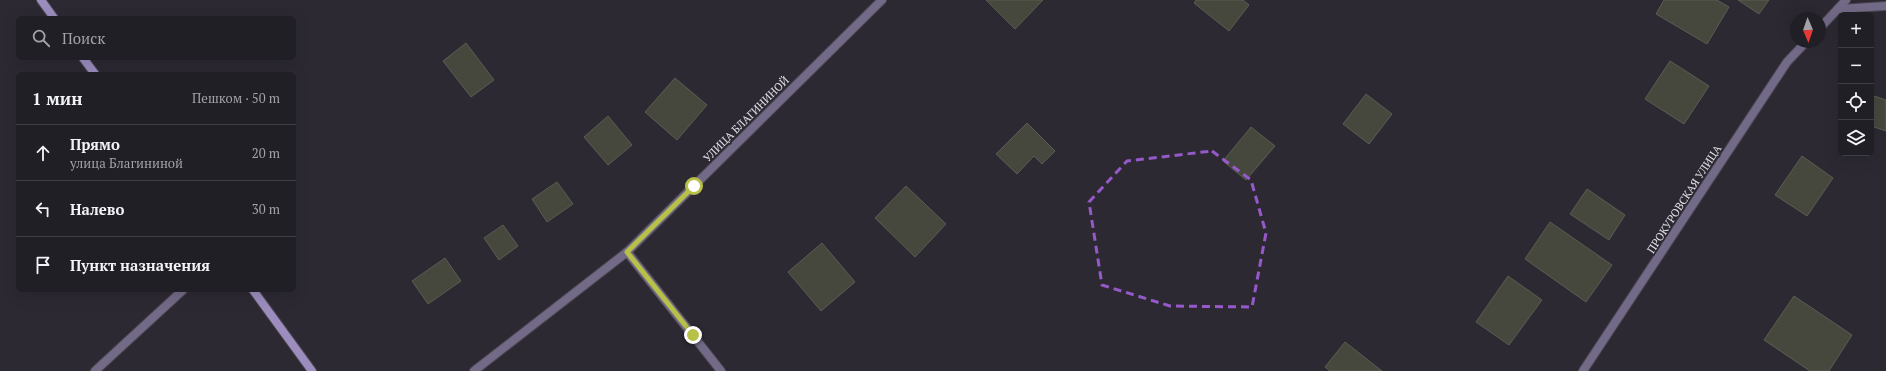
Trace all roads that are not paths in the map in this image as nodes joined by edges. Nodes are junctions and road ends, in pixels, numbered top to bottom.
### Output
1 (41, 0) edge
2 (882, 0) edge
3 (1846, 0) edge
4 (1886, 6) edge
5 (1839, 8) junction
6 (53, 16) edge
7 (1826, 22) edge
8 (1800, 48) edge
9 (84, 60) edge
10 (94, 72) edge
11 (627, 252) junction
12 (180, 292) edge
13 (254, 292) edge
14 (95, 371) edge
15 (312, 371) edge
16 (474, 371) edge
17 (721, 371) edge
18 (1583, 371) edge

1 - 6 main road
2 - 11 street, УЛИЦА БЛАГИНИНОЙ
3 - 5 street
4 - 5 street
5 - 7 street
8 - 18 street, ПРОКУРОВСКАЯ УЛИЦА
9 - 10 main road
11 - 16 street, УЛИЦА БЛАГИНИНОЙ
11 - 17 street
12 - 14 street
13 - 15 main road

